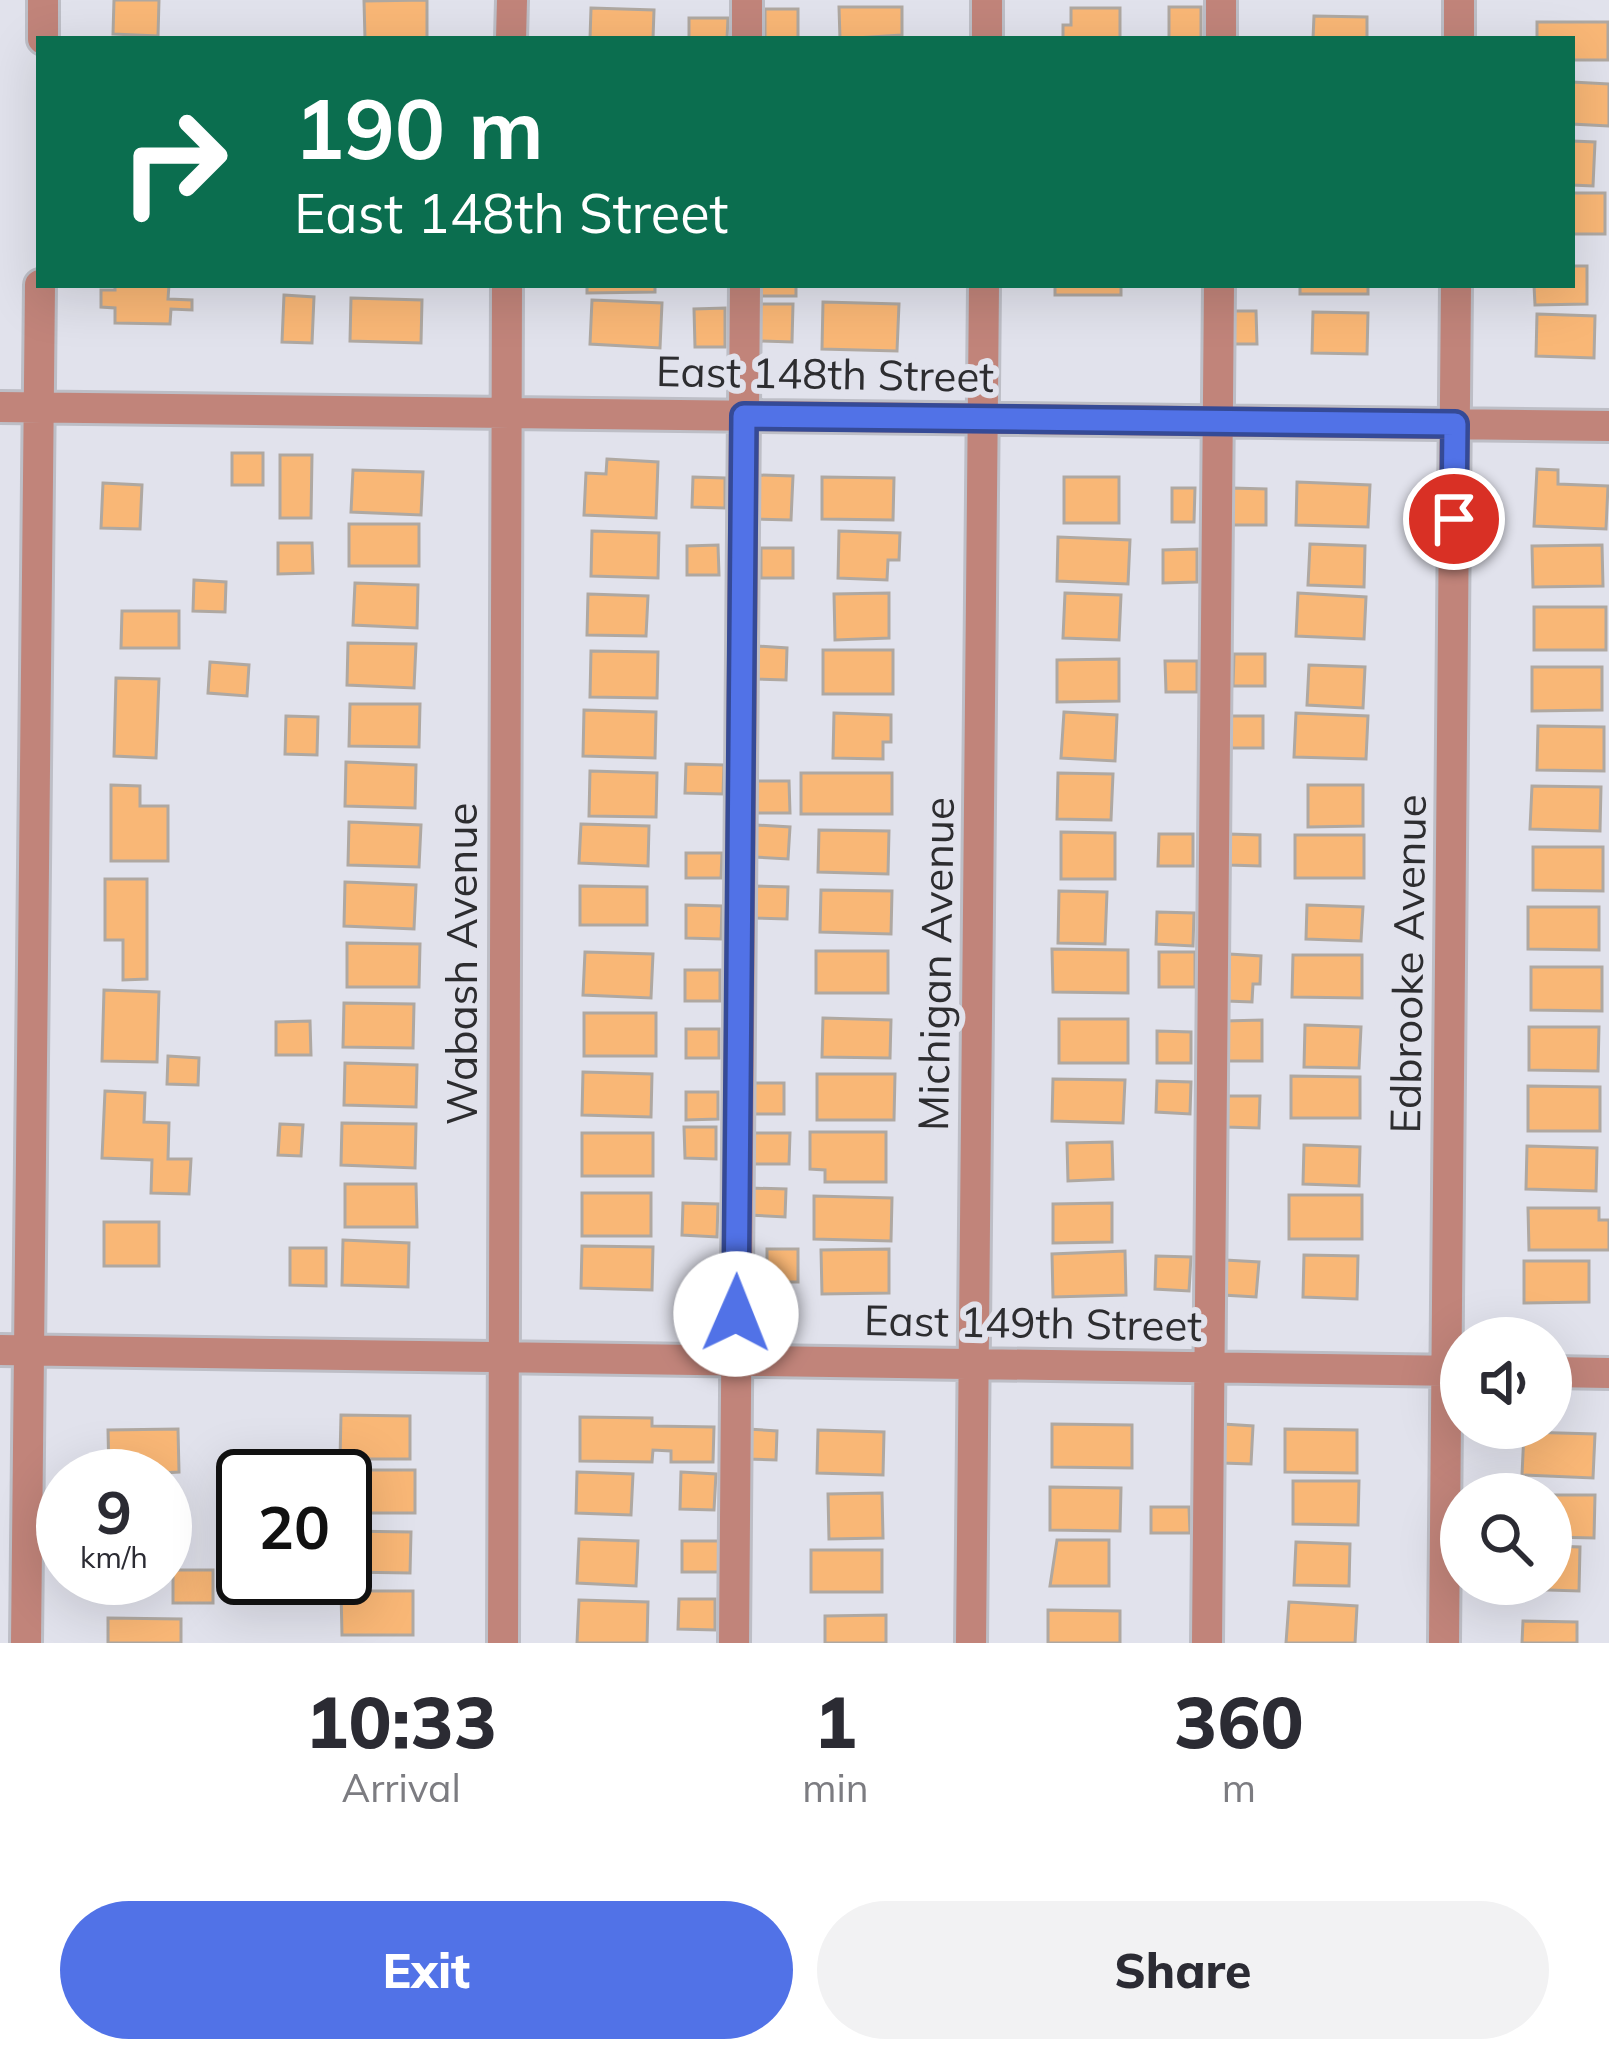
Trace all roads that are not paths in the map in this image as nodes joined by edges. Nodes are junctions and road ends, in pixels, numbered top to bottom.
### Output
1 (44, 0) edge
2 (512, 0) edge
3 (747, 0) edge
4 (987, 0) edge
5 (1221, 0) edge
6 (1459, 0) edge
7 (43, 36) edge
8 (511, 36) edge
9 (747, 36) edge
10 (987, 36) edge
11 (1221, 36) edge
12 (1459, 36) edge
13 (40, 288) edge
14 (508, 288) edge
15 (745, 288) edge
16 (984, 288) edge
17 (1219, 288) edge
18 (1456, 288) edge
19 (0, 407) edge
20 (39, 408) junction
21 (506, 411) junction
22 (744, 416) junction
23 (983, 418) junction
24 (1217, 422) junction
25 (1455, 424) junction
26 (1609, 426) edge
27 (1454, 1317) edge
28 (14, 1350) edge
29 (503, 1358) junction
30 (736, 1361) junction
31 (974, 1364) junction
32 (1210, 1368) junction
33 (1440, 1371) edge
34 (1572, 1372) edge
35 (1609, 1373) edge
36 (1451, 1449) edge
37 (26, 1643) edge
38 (503, 1643) edge
39 (734, 1643) edge
40 (971, 1643) edge
41 (1207, 1643) edge
42 (1444, 1643) edge

1 - 7 street
2 - 8 street
3 - 9 street
4 - 10 street
5 - 11 street
6 - 12 street
13 - 20 street
14 - 21 street, Wabash Avenue
15 - 22 street
16 - 23 street, Michigan Avenue
17 - 24 street
18 - 25 street, Edbrooke Avenue
19 - 20 street, East 148th Street
20 - 21 street, East 148th Street
20 - 28 street
21 - 22 street, East 148th Street
21 - 29 street, Wabash Avenue
22 - 23 street, East 148th Street
22 - 30 street
23 - 24 street, East 148th Street
23 - 31 street, Michigan Avenue
24 - 25 street, East 148th Street
24 - 32 street
25 - 26 street, East 148th Street
25 - 27 street, Edbrooke Avenue
28 - 29 street, East 149th Street
28 - 37 street
29 - 30 street, East 149th Street
29 - 38 street, Wabash Avenue
30 - 31 street, East 149th Street
30 - 39 street
31 - 32 street, East 149th Street
31 - 40 street, Michigan Avenue
32 - 33 street, East 149th Street
32 - 41 street
34 - 35 street
36 - 42 street, Edbrooke Avenue

